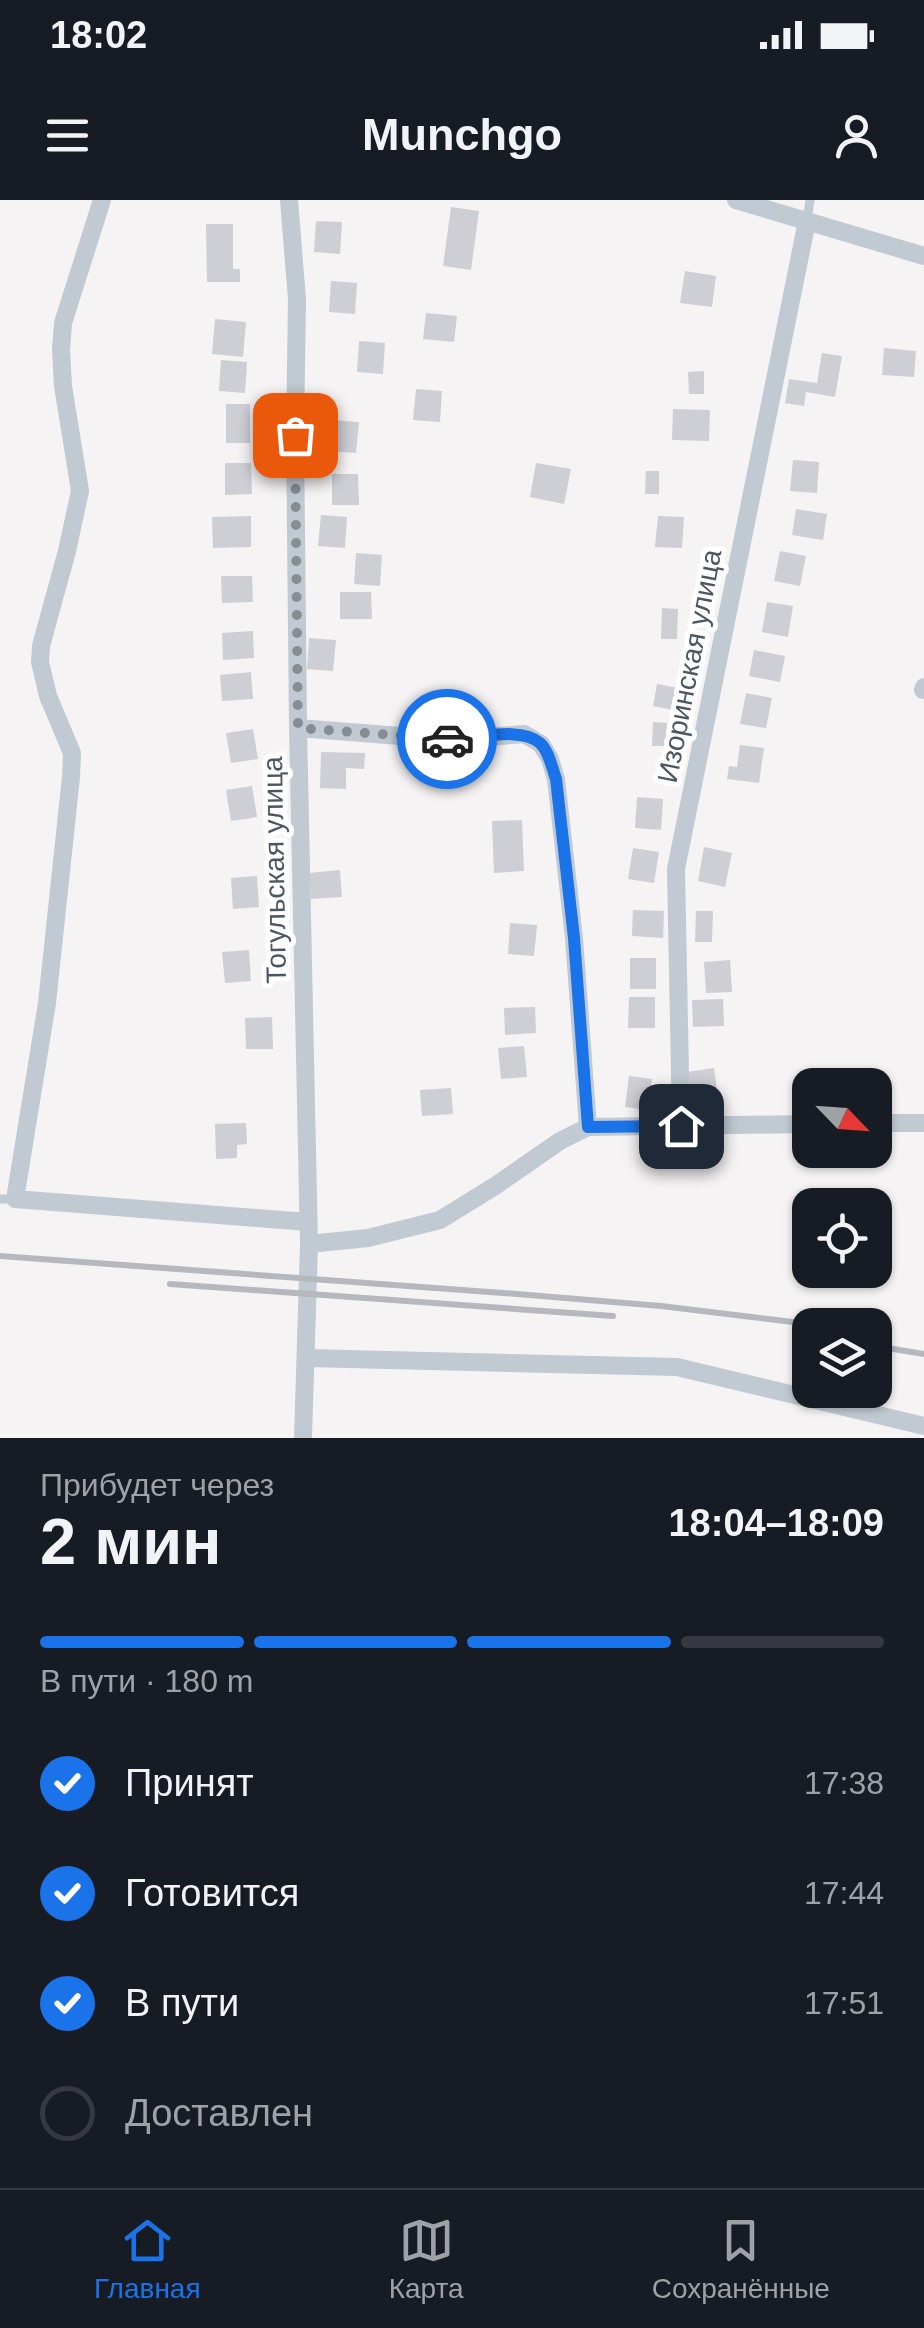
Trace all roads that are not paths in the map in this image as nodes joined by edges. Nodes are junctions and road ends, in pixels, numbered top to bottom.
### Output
1 (102, 200) edge
2 (289, 200) edge
3 (736, 200) edge
4 (810, 200) edge
5 (807, 222) junction
6 (924, 256) edge
7 (298, 728) junction
8 (924, 1122) edge
9 (892, 1123) edge
10 (792, 1124) edge
11 (681, 1126) junction
12 (588, 1127) junction
13 (8, 1199) edge
14 (308, 1222) junction
15 (310, 1244) junction
16 (307, 1358) junction
17 (924, 1426) edge
18 (303, 1438) edge

1 - 13 street
2 - 7 street, Тогульская улица
3 - 5 street
4 - 5 lane
5 - 6 street
5 - 11 street, Изоринская улица
7 - 12 street
7 - 14 street, Тогульская улица
8 - 9 street
10 - 11 street
11 - 12 street
12 - 15 street
13 - 14 street
14 - 15 street, Тогульская улица
15 - 16 street, Тогульская улица
16 - 17 street
16 - 18 street, Тогульская улица

